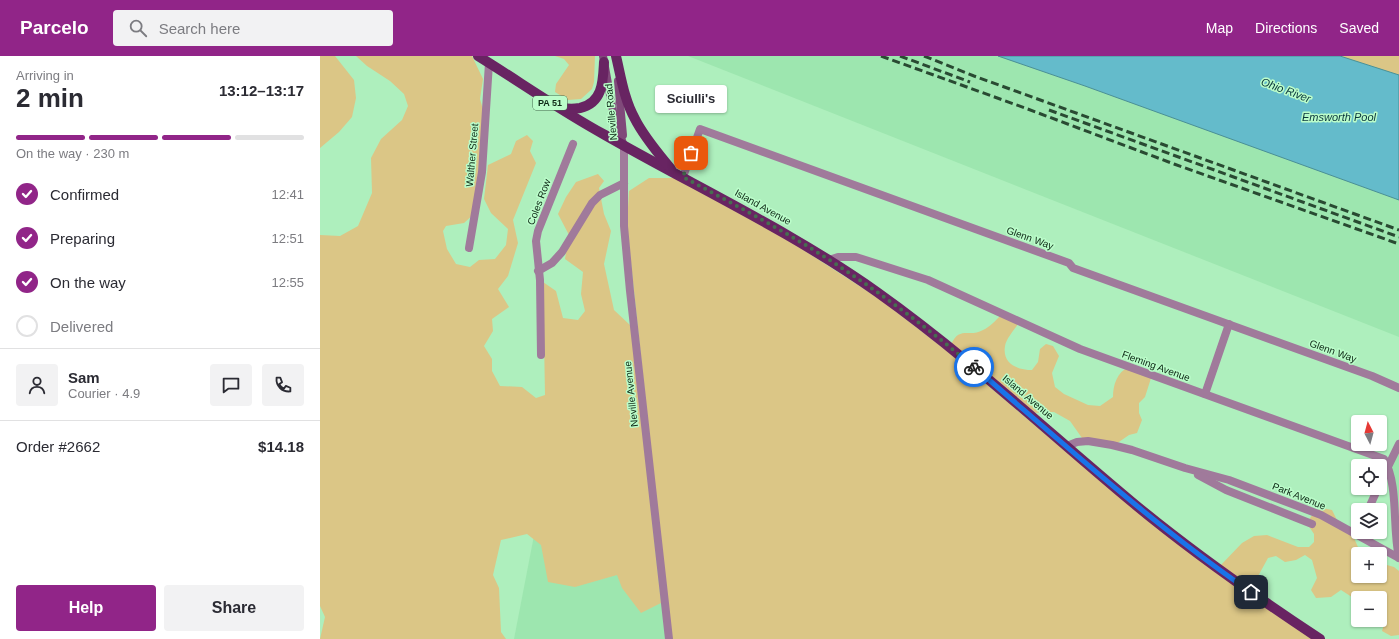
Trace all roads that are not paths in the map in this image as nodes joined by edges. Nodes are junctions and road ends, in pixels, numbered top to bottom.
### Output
1 (478, 56) edge
2 (616, 56) edge
3 (604, 59) edge
4 (489, 63) junction
5 (551, 104) junction
6 (573, 144) dead end
7 (624, 146) junction
8 (678, 174) junction
9 (624, 183) junction
10 (469, 248) dead end
11 (829, 260) junction
12 (538, 271) junction
13 (1229, 324) junction
14 (542, 355) dead end
15 (1399, 388) edge
16 (1205, 394) junction
17 (1399, 444) edge
18 (1067, 446) junction
19 (1388, 464) junction
20 (1185, 468) junction
21 (1312, 524) dead end
22 (1351, 531) edge
23 (1366, 539) edge
24 (1399, 558) edge
25 (669, 639) edge
26 (1320, 639) edge

1 - 4 main road, PA 51
2 - 7 main road, Neville Road
2 - 8 main road
3 - 5 main road
3 - 7 main road, Neville Road
4 - 5 main road, PA 51
4 - 10 street, Walther Street
5 - 7 main road, PA 51
6 - 12 street, Coles Row
7 - 8 main road, Island Avenue / PA 51
7 - 9 street, Neville Avenue
8 - 11 main road, Island Avenue / PA 51
8 - 13 street, Glenn Way
9 - 12 street
9 - 25 street, Neville Avenue
11 - 16 street, Fleming Avenue
11 - 18 main road, Island Avenue / PA 51
12 - 14 street, Coles Row
13 - 15 street, Glenn Way
13 - 16 street
16 - 19 street, Fleming Avenue
17 - 19 street
18 - 20 street, Park Avenue
18 - 26 main road, Island Avenue / PA 51
19 - 24 street
20 - 21 street, Park Avenue
20 - 22 street, Park Avenue
23 - 24 street, Park Avenue

